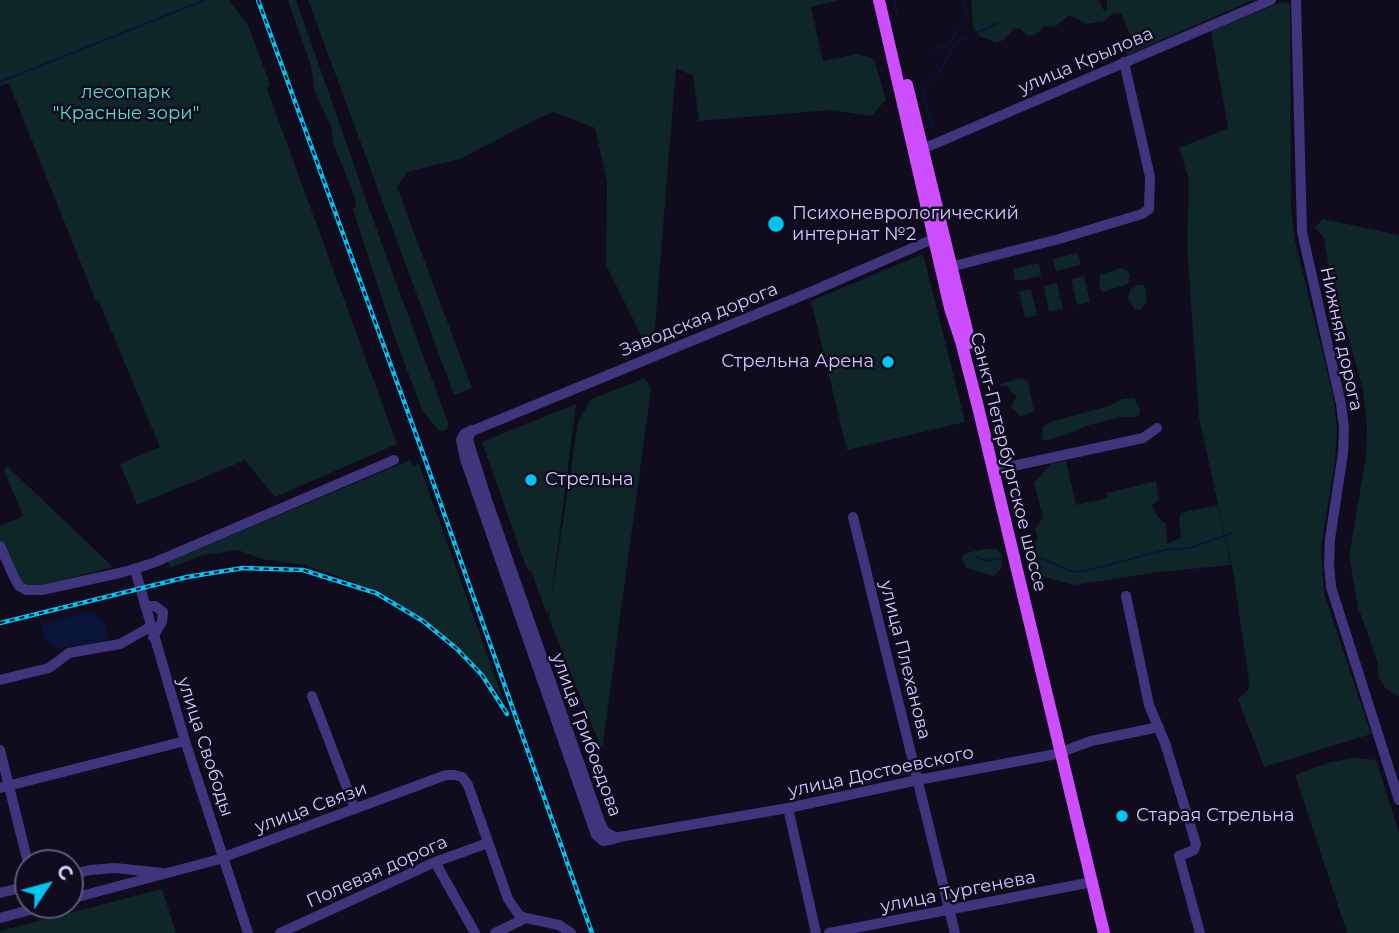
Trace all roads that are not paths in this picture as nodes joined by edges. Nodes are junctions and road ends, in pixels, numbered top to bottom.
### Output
1 (879, 0) edge
2 (886, 0) edge
3 (1271, 0) edge
4 (1296, 0) edge
5 (1124, 62) junction
6 (918, 150) junction
7 (939, 239) junction
8 (950, 267) junction
9 (1157, 428) dead end
10 (470, 431) joint
11 (394, 460) dead end
12 (999, 469) junction
13 (853, 517) dead end
14 (0, 546) edge
15 (135, 570) junction
16 (1126, 596) dead end
17 (145, 606) junction
18 (152, 632) junction
19 (0, 680) edge
20 (312, 696) dead end
21 (1159, 727) junction
22 (186, 741) junction
23 (0, 750) edge
24 (1064, 750) junction
25 (918, 780) junction
26 (4, 787) edge
27 (1399, 800) edge
28 (788, 808) junction
29 (355, 809) junction
30 (612, 839) joint
31 (488, 843) junction
32 (24, 849) edge
33 (225, 857) junction
34 (435, 862) junction
35 (84, 872) edge
36 (170, 874) junction
37 (1092, 881) junction
38 (84, 896) edge
39 (950, 909) junction
40 (526, 918) junction
41 (248, 933) edge
42 (279, 933) edge
43 (475, 933) edge
44 (495, 933) edge
45 (571, 933) edge
46 (816, 933) edge
47 (829, 933) edge
48 (955, 933) edge
49 (1104, 933) edge
50 (1111, 933) edge
51 (1200, 933) edge

1 - 6 main road, Санкт-Петербургское шоссе
2 - 6 main road, Санкт-Петербургское шоссе
3 - 5 street, улица Крылова
4 - 27 street, Нижняя дорога
5 - 6 street, улица Крылова
5 - 8 street
6 - 7 main road, Санкт-Петербургское шоссе
7 - 8 main road, Санкт-Петербургское шоссе
7 - 10 street, Заводская дорога
7 - 24 main road, Санкт-Петербургское шоссе
8 - 12 main road, Санкт-Петербургское шоссе
9 - 12 street
10 - 30 street, улица Грибоедова
11 - 15 street
12 - 24 main road, Санкт-Петербургское шоссе
13 - 25 street, улица Плеханова
14 - 15 street
15 - 17 street, улица Свободы
16 - 21 street
17 - 18 street, улица Свободы
17 - 18 street
18 - 19 street
18 - 22 street, улица Свободы
20 - 29 street
21 - 24 street, улица Достоевского
21 - 51 street
22 - 26 street
22 - 33 street, улица Свободы
23 - 26 street
24 - 25 street, улица Достоевского
24 - 37 main road, Санкт-Петербургское шоссе
24 - 50 main road, Санкт-Петербургское шоссе
25 - 28 street, улица Достоевского
25 - 39 street, улица Плеханова
26 - 32 street
28 - 30 street, улица Достоевского
28 - 46 street
29 - 31 street, улица Связи
29 - 33 street, улица Связи
31 - 34 street, Полевая дорога
31 - 40 street
33 - 36 street, улица Связи
33 - 41 street, улица Свободы
34 - 42 street, Полевая дорога
34 - 43 street
35 - 36 street, улица Связи
36 - 38 street, улица Связи
37 - 39 street, улица Тургенева
37 - 49 main road, Санкт-Петербургское шоссе
39 - 47 street, улица Тургенева
39 - 48 street, улица Плеханова
40 - 44 street
40 - 45 street

